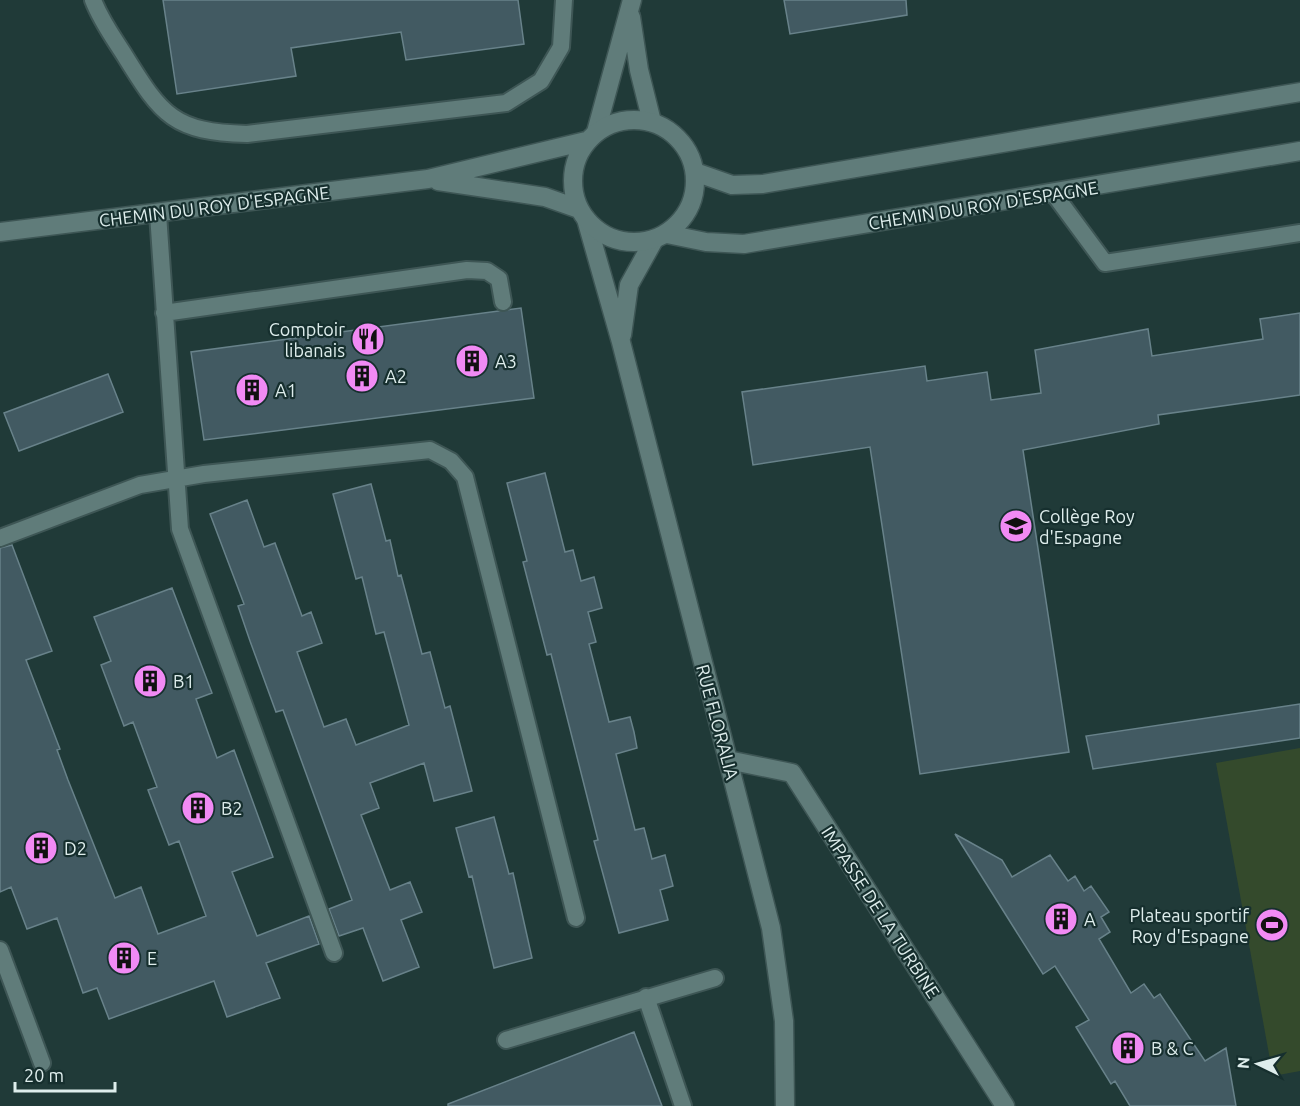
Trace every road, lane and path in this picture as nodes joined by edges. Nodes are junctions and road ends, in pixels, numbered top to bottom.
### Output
1 (93, 0) edge
2 (564, 0) edge
3 (631, 6) edge
4 (1300, 93) edge
5 (652, 122) junction
6 (591, 137) junction
7 (1300, 151) edge
8 (695, 172) junction
9 (428, 179) junction
10 (1054, 194) junction
11 (158, 214) junction
12 (583, 214) junction
13 (0, 232) edge
14 (1300, 233) edge
15 (660, 237) junction
16 (503, 302) dead end
17 (164, 313) junction
18 (621, 342) junction
19 (176, 479) junction
20 (0, 538) edge
21 (728, 760) junction
22 (576, 918) dead end
23 (0, 950) edge
24 (334, 953) dead end
25 (715, 978) dead end
26 (646, 997) junction
27 (506, 1040) dead end
28 (42, 1063) dead end
29 (683, 1106) edge
30 (785, 1106) edge
31 (1005, 1106) edge

1 - 2 lane
3 - 5 street
3 - 6 street
4 - 8 street
5 - 6 street
5 - 8 street
6 - 9 street, CHEMIN DU ROY D'ESPAGNE
6 - 12 street
7 - 10 street, CHEMIN DU ROY D'ESPAGNE
8 - 15 street
9 - 11 street, CHEMIN DU ROY D'ESPAGNE
9 - 12 street, CHEMIN DU ROY D'ESPAGNE
10 - 14 lane
10 - 15 street, CHEMIN DU ROY D'ESPAGNE
11 - 13 street, CHEMIN DU ROY D'ESPAGNE
11 - 17 lane
12 - 15 street
12 - 18 street, RUE FLORALIA
15 - 18 street, RUE FLORALIA
16 - 17 lane
17 - 19 lane
18 - 21 street, RUE FLORALIA
19 - 20 lane
19 - 22 lane
19 - 24 lane
21 - 30 street, RUE FLORALIA
21 - 31 street, IMPASSE DE LA TURBINE
23 - 28 lane
25 - 26 lane
26 - 27 lane
26 - 29 lane

